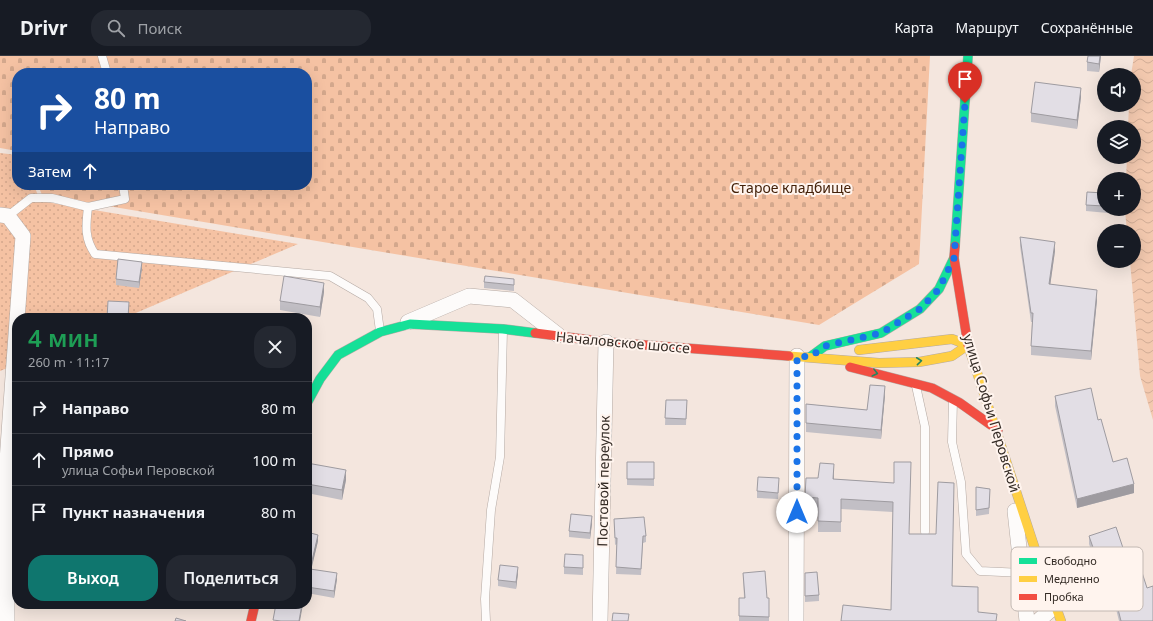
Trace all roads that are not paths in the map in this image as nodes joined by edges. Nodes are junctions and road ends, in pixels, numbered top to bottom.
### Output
1 (102, 56) edge
2 (968, 56) edge
3 (106, 68) edge
4 (124, 190) edge
5 (88, 207) junction
6 (4, 215) edge
7 (954, 258) junction
8 (18, 313) edge
9 (503, 329) junction
10 (386, 330) junction
11 (561, 336) junction
12 (606, 342) junction
13 (968, 345) junction
14 (804, 356) junction
15 (916, 383) junction
16 (12, 391) edge
17 (312, 394) edge
18 (953, 399) junction
19 (998, 430) junction
20 (1012, 479) junction
21 (925, 532) edge
22 (1019, 547) edge
23 (1035, 547) edge
24 (1011, 573) edge
25 (254, 609) edge
26 (1026, 611) edge
27 (1049, 611) edge
28 (1057, 611) edge
29 (7, 621) edge
30 (251, 621) edge
31 (486, 621) edge
32 (600, 621) edge
33 (796, 621) edge
34 (1027, 621) edge
35 (1038, 621) edge
36 (1061, 621) edge

1 - 3 lane
2 - 7 main road, улица Софьи Перовской
4 - 5 lane
5 - 6 lane
5 - 10 lane
6 - 8 street
7 - 13 main road, улица Софьи Перовской
7 - 14 main road
9 - 10 main road, Началовское шоссе
9 - 11 main road, Началовское шоссе
9 - 31 lane
10 - 11 street
10 - 17 main road, Началовское шоссе
11 - 12 main road, Началовское шоссе
12 - 14 main road, Началовское шоссе
12 - 32 street, Постовой переулок
13 - 14 main road
14 -> 13 main road, Началовское шоссе
13 - 19 main road, улица Софьи Перовской
14 -> 15 main road
14 - 33 street
15 - 18 main road
15 - 21 lane
16 - 29 street
18 - 19 main road
18 - 24 lane
19 - 20 main road, улица Софьи Перовской
20 - 22 street
20 - 23 main road, улица Софьи Перовской
25 - 30 main road
26 - 34 street
27 - 35 street
28 - 36 main road, улица Софьи Перовской

